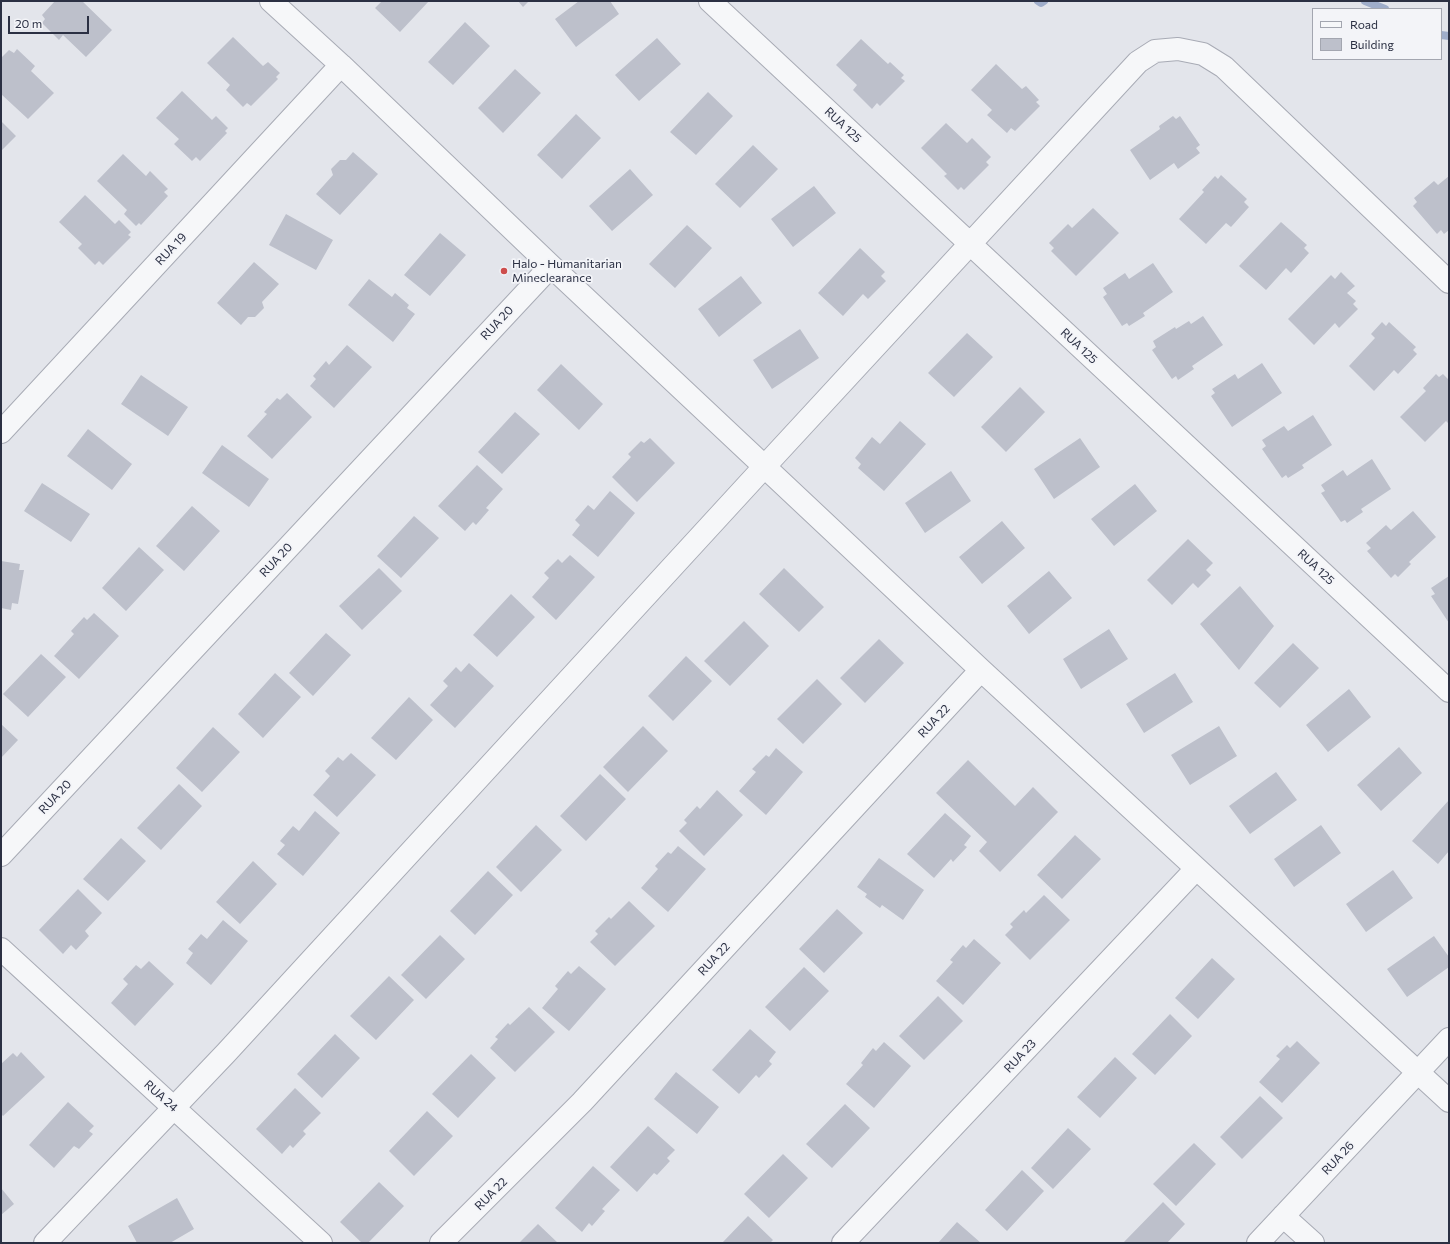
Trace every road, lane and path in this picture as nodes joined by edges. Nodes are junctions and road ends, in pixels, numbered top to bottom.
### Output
1 (271, 1) edge
2 (710, 1) edge
3 (341, 65) junction
4 (970, 244) junction
5 (551, 266) junction
6 (1449, 282) edge
7 (1, 432) edge
8 (765, 466) junction
9 (982, 670) junction
10 (1449, 691) edge
11 (1, 855) edge
12 (1196, 868) junction
13 (1, 949) edge
14 (1449, 1039) edge
15 (1418, 1073) junction
16 (1449, 1101) edge
17 (174, 1108) junction
18 (1283, 1216) junction
19 (45, 1243) edge
20 (321, 1243) edge
21 (441, 1243) edge
22 (843, 1243) edge
23 (1258, 1243) edge
24 (1313, 1243) edge

1 - 3 street
2 - 4 street, RUA 125
3 - 5 street
3 - 7 street, RUA 19
4 - 6 street
4 - 8 street
4 - 10 street, RUA 125
5 - 8 street
5 - 11 street, RUA 20
8 - 9 street
8 - 17 street
9 - 12 street
9 - 21 street, RUA 22
12 - 15 street
12 - 22 street, RUA 23
13 - 17 street, RUA 24
14 - 15 street, RUA 26
15 - 16 street
15 - 18 street, RUA 26
17 - 19 street
17 - 20 street, RUA 24
18 - 23 street, RUA 26
18 - 24 street

